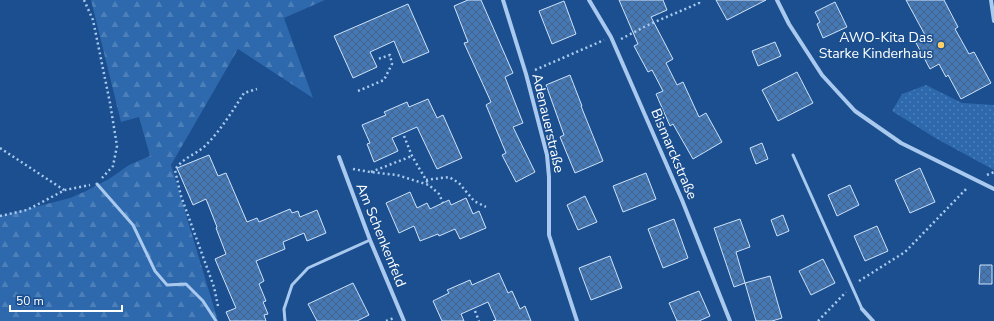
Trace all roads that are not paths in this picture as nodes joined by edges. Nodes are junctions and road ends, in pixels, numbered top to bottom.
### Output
1 (503, 0) edge
2 (589, 0) edge
3 (777, 0) edge
4 (990, 0) edge
5 (994, 21) edge
6 (793, 155) dead end
7 (339, 157) dead end
8 (97, 184) road end
9 (994, 189) edge
10 (370, 240) junction
11 (862, 309) joint
12 (216, 321) edge
13 (285, 321) edge
14 (404, 321) edge
15 (577, 321) edge
16 (730, 321) edge
17 (873, 321) edge

1 - 15 street, Adenauerstraße
2 - 16 street, Bismarckstraße
3 - 9 street
4 - 5 street
6 - 11 lane
7 - 10 street, Am Schenkenfeld
8 - 12 lane
10 - 13 lane
10 - 14 street, Am Schenkenfeld
11 - 17 street

